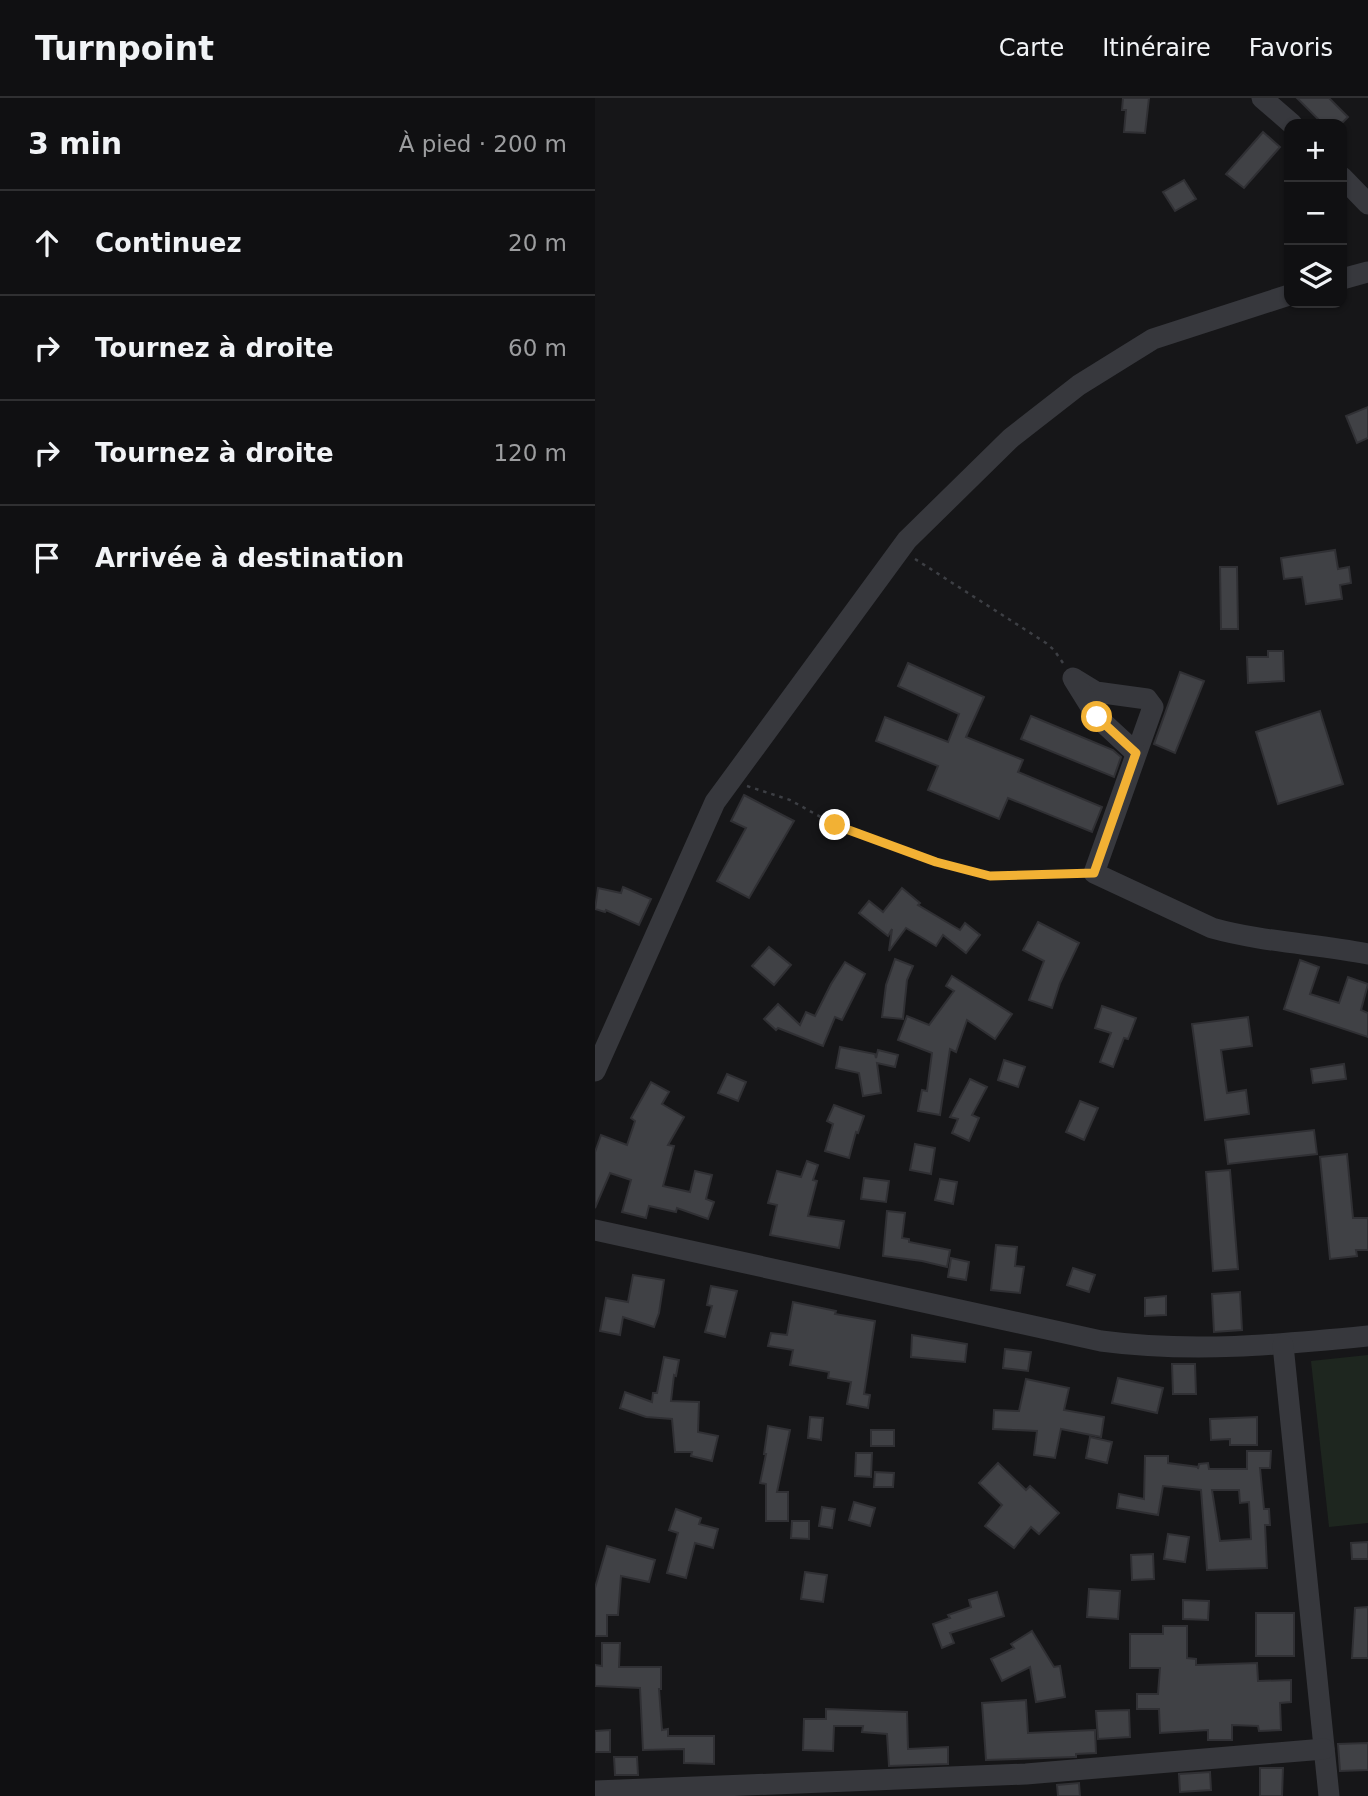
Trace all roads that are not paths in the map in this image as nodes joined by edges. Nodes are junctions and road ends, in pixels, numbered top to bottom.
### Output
1 (1262, 98) edge
2 (1286, 119) edge
3 (1347, 182) edge
4 (1368, 204) edge
5 (1368, 272) edge
6 (1347, 278) edge
7 (1284, 297) edge
8 (1136, 753) junction
9 (1368, 954) edge
10 (595, 1071) edge
11 (595, 1230) edge
12 (1368, 1336) edge
13 (1283, 1345) junction
14 (1324, 1749) junction
15 (595, 1791) edge
16 (1329, 1796) edge

1 - 2 street
3 - 4 street
5 - 6 street
7 - 10 street
8 - 8 street
8 - 9 street
11 - 13 street
12 - 13 street
13 - 14 street
14 - 15 street
14 - 16 street

